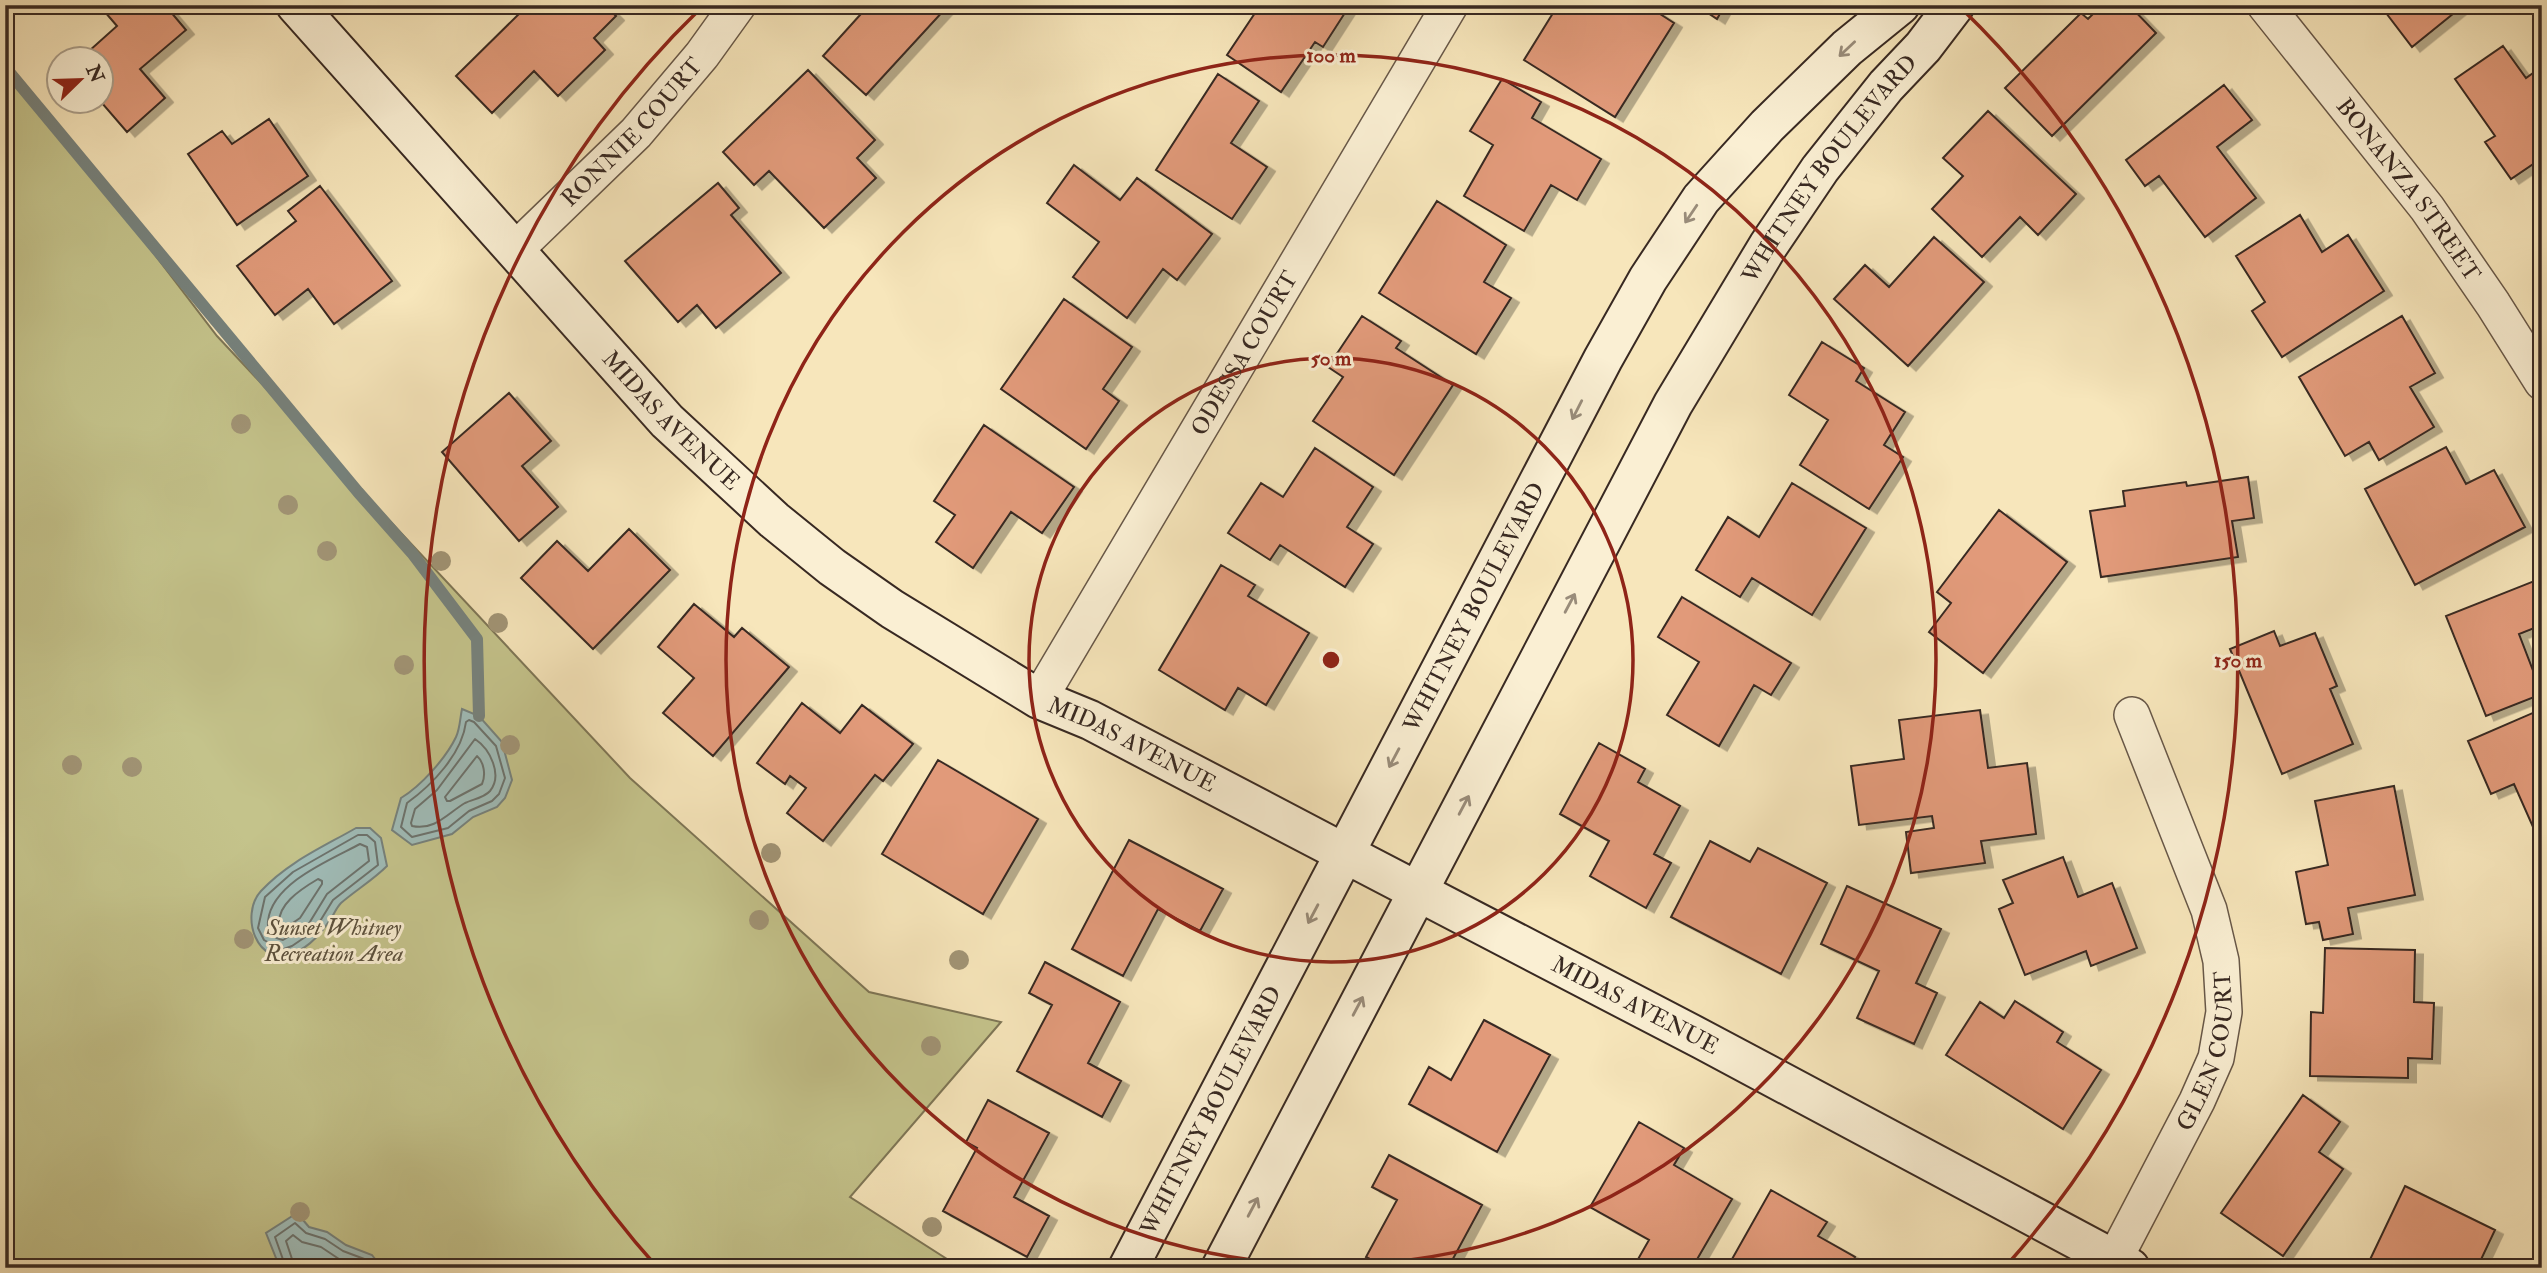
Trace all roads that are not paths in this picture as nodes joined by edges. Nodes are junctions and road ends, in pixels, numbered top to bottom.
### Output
1 (296, 5) edge
2 (738, 5) edge
3 (1450, 5) edge
4 (1900, 5) edge
5 (1955, 5) edge
6 (2265, 5) edge
7 (515, 250) junction
8 (2542, 382) edge
9 (1039, 699) junction
10 (2132, 715) dead end
11 (1344, 853) junction
12 (1418, 892) junction
13 (2122, 1264) edge
14 (1128, 1268) edge
15 (1221, 1268) edge

1 - 7 street, MIDAS AVENUE
2 - 7 street, RONNIE COURT
3 - 9 street, ODESSA COURT
4 -> 11 street, WHITNEY BOULEVARD
12 -> 5 street, WHITNEY BOULEVARD
6 - 8 street, BONANZA STREET
7 - 9 street, MIDAS AVENUE
9 - 11 street, MIDAS AVENUE
10 - 13 street, GLEN COURT
11 - 12 street, MIDAS AVENUE
11 -> 14 street, WHITNEY BOULEVARD
12 - 13 street, MIDAS AVENUE
15 -> 12 street, WHITNEY BOULEVARD

